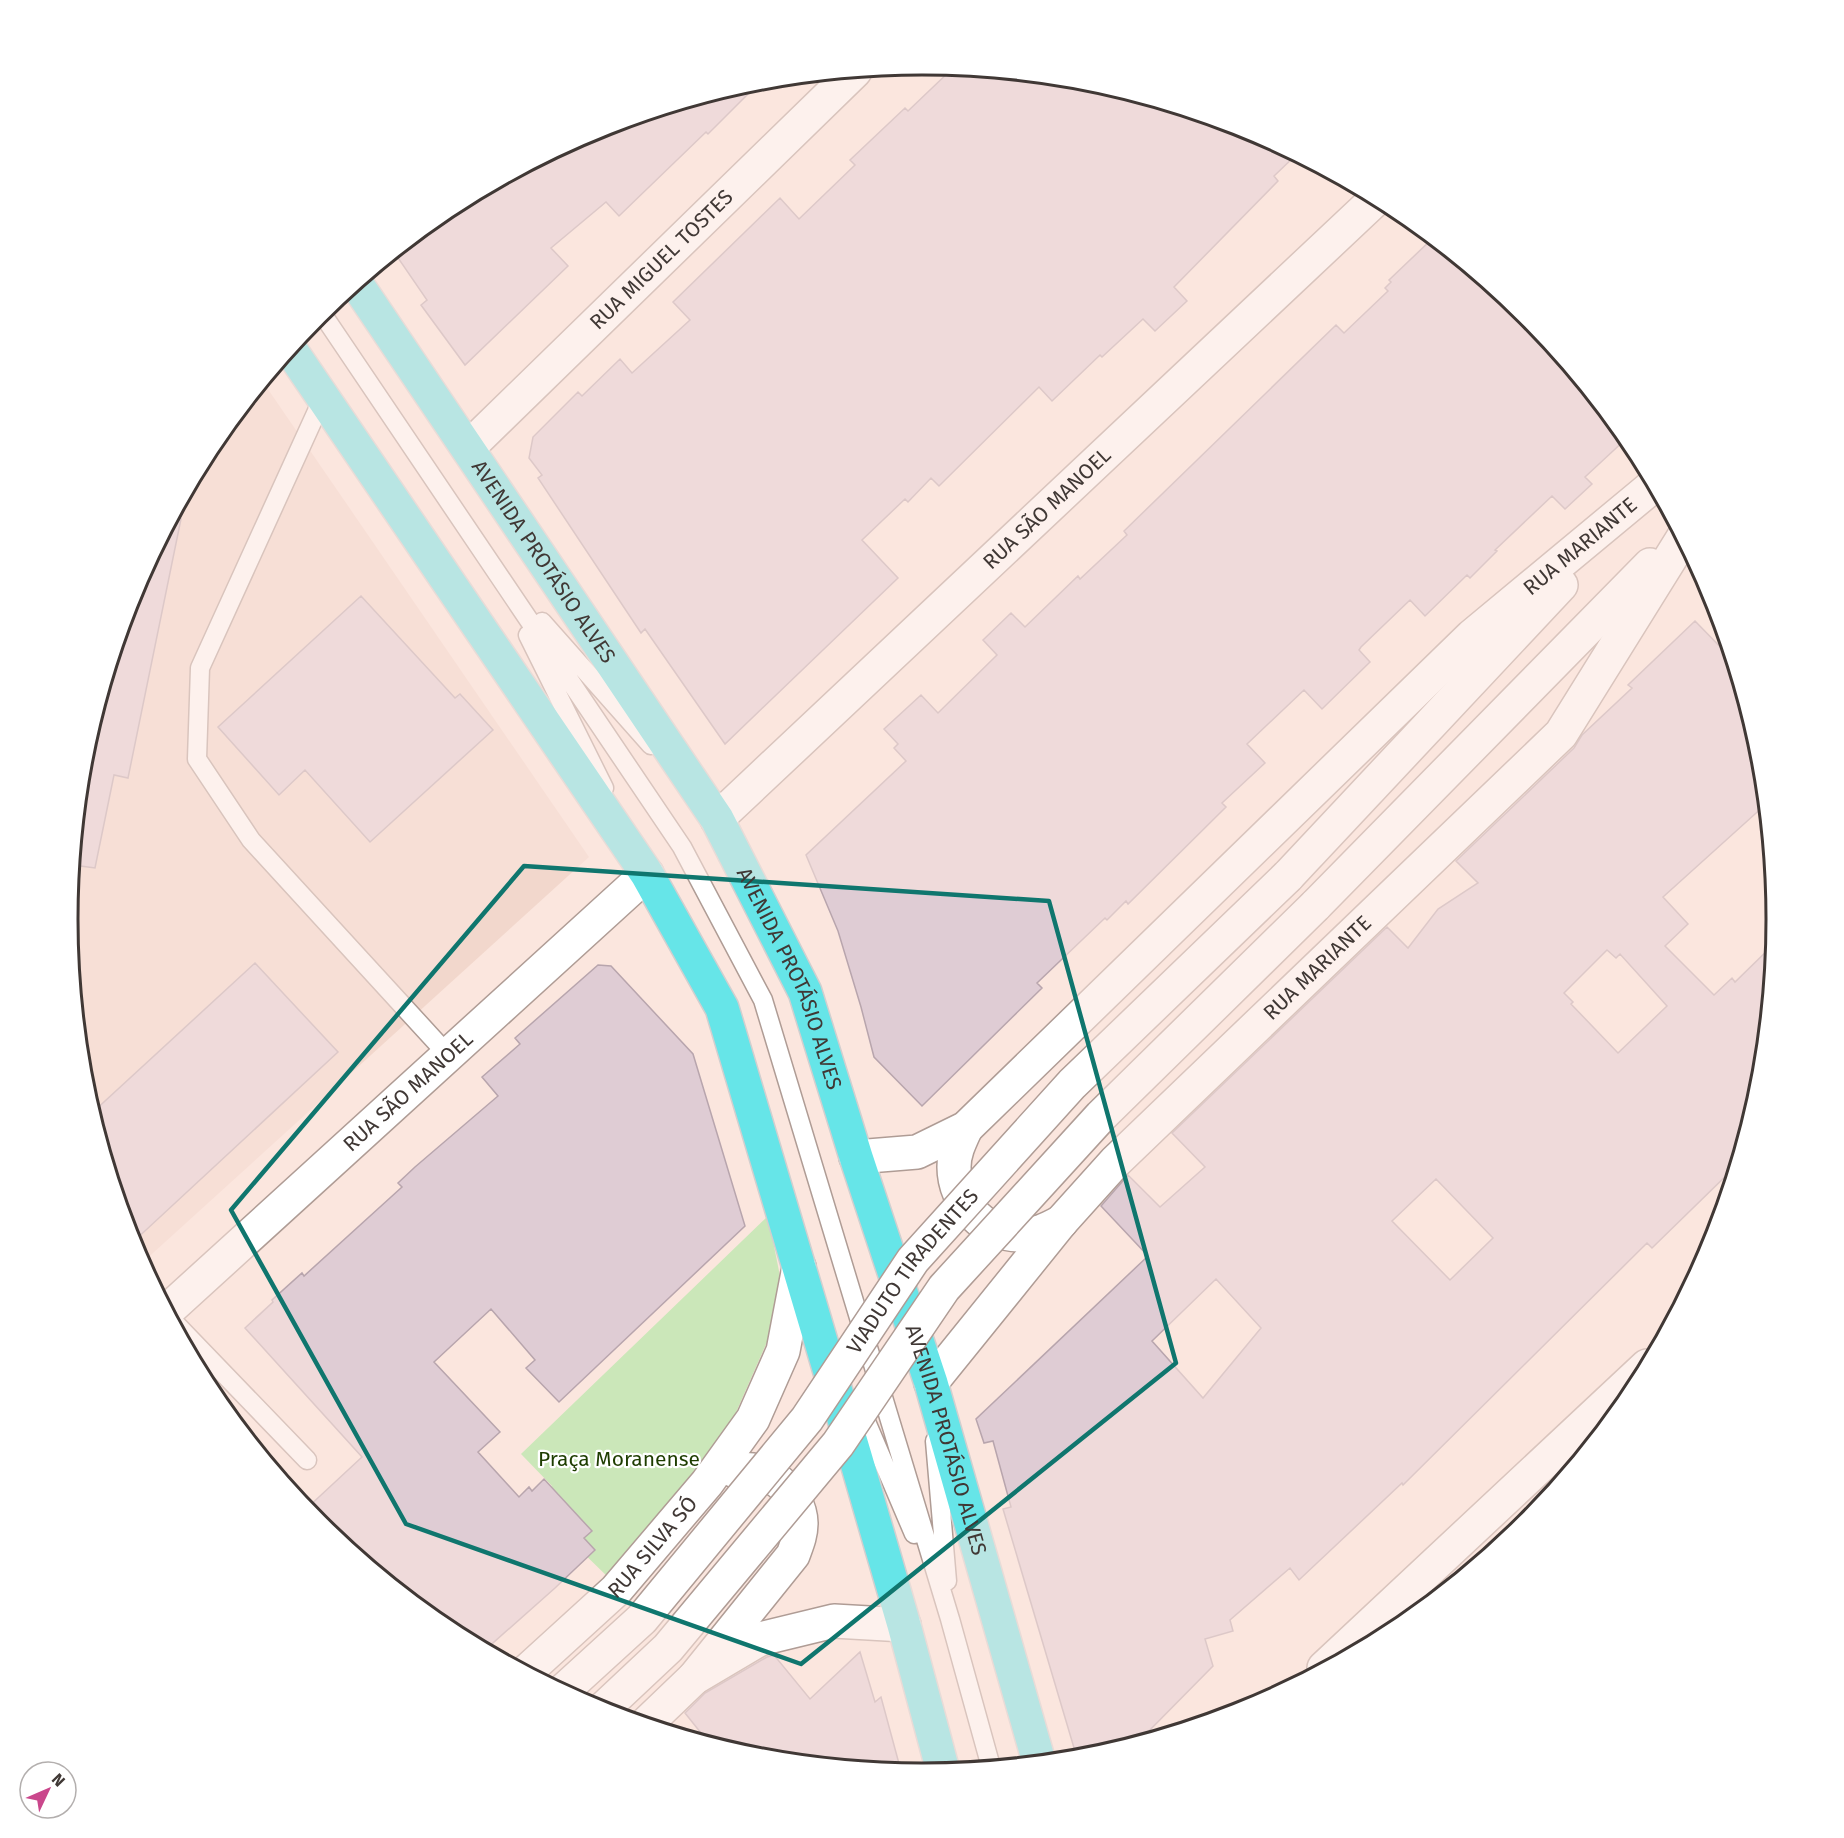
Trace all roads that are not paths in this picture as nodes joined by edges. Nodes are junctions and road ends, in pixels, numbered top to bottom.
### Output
1 (847, 79) edge
2 (1370, 204) edge
3 (360, 289) edge
4 (327, 320) edge
5 (294, 355) edge
6 (323, 398) junction
7 (468, 448) junction
8 (1648, 490) edge
9 (1649, 490) edge
10 (1675, 539) edge
11 (1679, 545) edge
12 (495, 569) junction
13 (717, 819) junction
14 (648, 874) junction
15 (1288, 876) joint
16 (448, 1055) junction
17 (966, 1128) junction
18 (856, 1157) junction
19 (1060, 1222) junction
20 (799, 1267) junction
21 (172, 1306) edge
22 (189, 1338) edge
23 (930, 1383) junction
24 (1625, 1387) edge
25 (307, 1460) dead end
26 (708, 1483) junction
27 (950, 1619) junction
28 (904, 1625) junction
29 (1342, 1651) edge
30 (532, 1667) edge
31 (694, 1678) junction
32 (569, 1685) edge
33 (610, 1703) edge
34 (652, 1718) edge
35 (1037, 1755) edge
36 (989, 1760) edge
37 (941, 1762) edge

1 - 7 main road, RUA MIGUEL TOSTES
2 - 13 main road, RUA SÃO MANOEL
3 - 7 main road, AVENIDA PROTÁSIO ALVES
4 - 12 lane
5 - 6 main road
6 - 14 main road
6 - 16 lane
7 - 13 main road, AVENIDA PROTÁSIO ALVES
8 - 17 main road, RUA MARIANTE
9 - 15 main road, RUA MARIANTE
10 - 33 main road, VIADUTO TIRADENTES, bridge
11 - 19 main road, RUA MARIANTE
12 - 13 lane
12 - 14 lane
12 - 27 lane
13 - 18 main road, AVENIDA PROTÁSIO ALVES
14 - 16 main road, RUA SÃO MANOEL
14 - 20 main road
15 - 32 main road, VIADUTO TIRADENTES, bridge
16 - 21 main road, RUA SÃO MANOEL
17 - 18 main road, RUA MARIANTE
17 - 19 main road
18 - 23 main road, AVENIDA PROTÁSIO ALVES
19 - 23 main road, RUA MARIANTE
20 - 26 main road, RUA SILVA SÓ
20 - 27 lane
20 - 28 main road
22 - 25 lane
23 - 27 lane
23 - 35 main road, AVENIDA PROTÁSIO ALVES
24 - 29 main road
26 - 30 main road, RUA SILVA SÓ
26 - 31 main road
27 - 36 lane
28 - 31 main road
28 - 37 main road
31 - 34 main road

